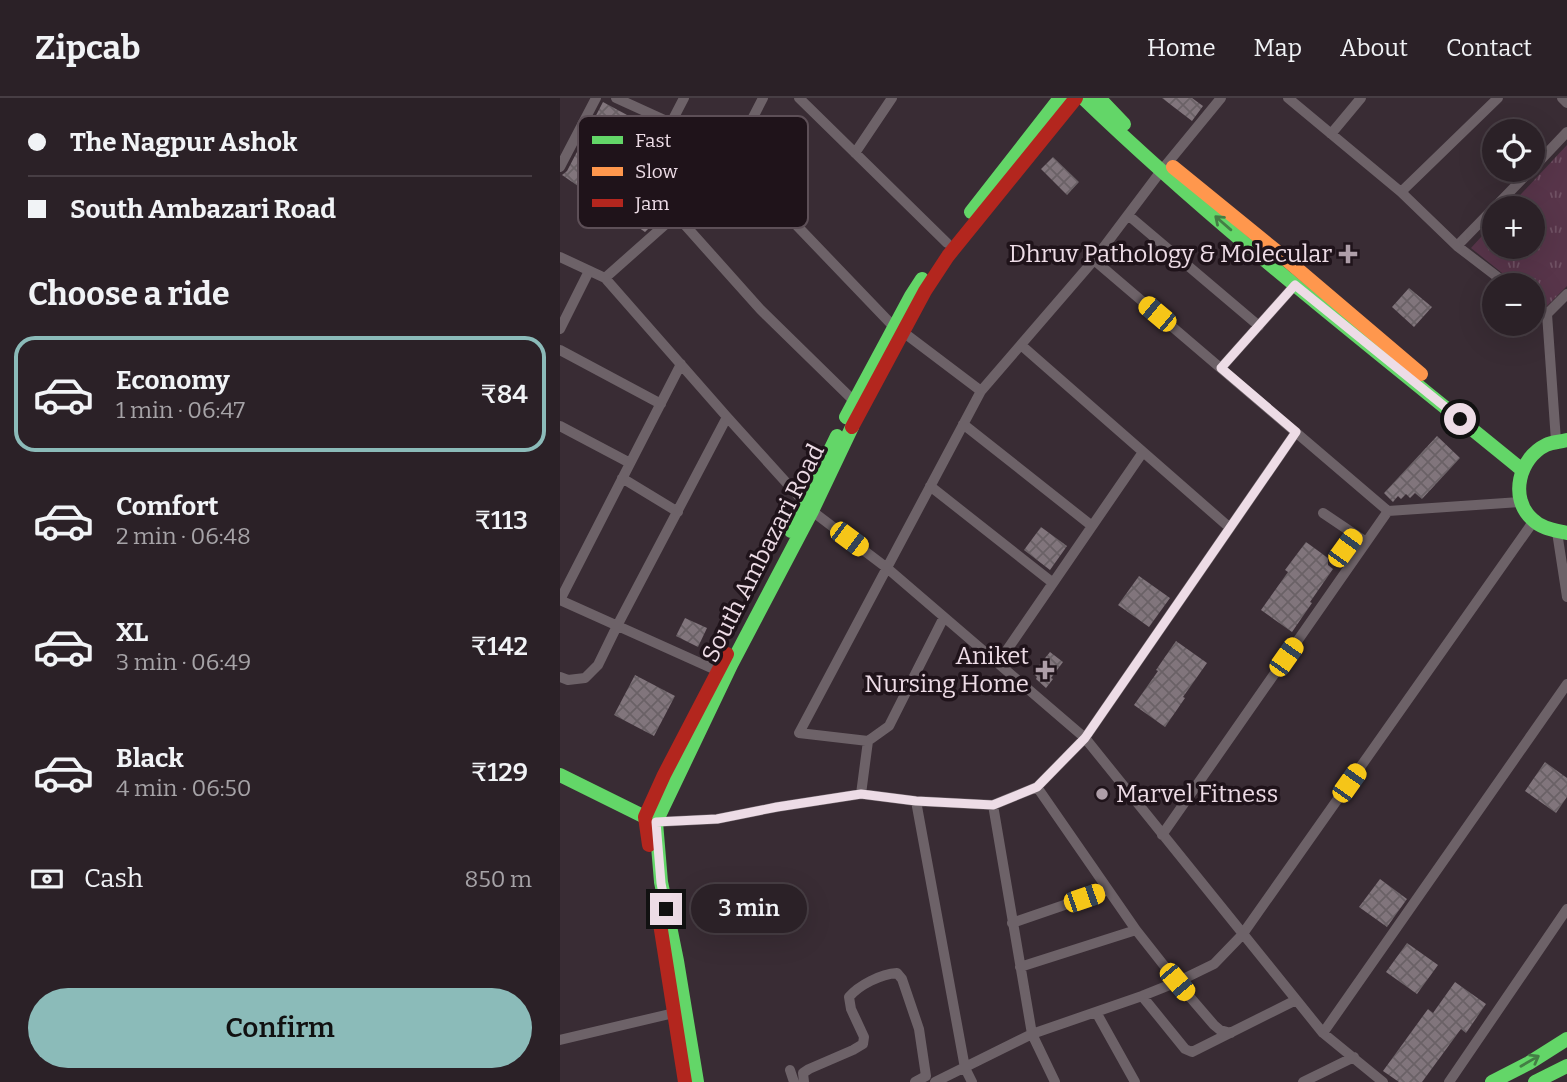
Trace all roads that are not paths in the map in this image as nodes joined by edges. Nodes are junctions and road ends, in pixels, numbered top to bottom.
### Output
1 (596, 98) edge
2 (616, 98) edge
3 (684, 98) edge
4 (763, 98) edge
5 (799, 98) edge
6 (892, 98) edge
7 (1059, 98) edge
8 (1076, 98) edge
9 (1083, 98) edge
10 (1099, 98) edge
11 (1221, 98) edge
12 (1288, 98) edge
13 (1361, 98) edge
14 (1498, 98) edge
15 (1562, 98) edge
16 (1567, 103) edge
17 (587, 116) edge
18 (656, 116) edge
19 (675, 116) edge
20 (754, 116) edge
21 (578, 132) edge
22 (1567, 132) edge
23 (1331, 134) junction
24 (855, 153) junction
25 (1545, 155) edge
26 (560, 167) edge
27 (1164, 167) junction
28 (1519, 182) edge
29 (1401, 192) junction
30 (1128, 215) junction
31 (661, 228) edge
32 (688, 228) edge
33 (800, 228) edge
34 (947, 243) junction
35 (1457, 246) junction
36 (560, 257) edge
37 (1094, 260) junction
38 (589, 271) junction
39 (1492, 273) edge
40 (605, 278) junction
41 (1295, 285) junction
42 (1567, 294) edge
43 (1547, 314) joint
44 (1259, 326) junction
45 (560, 329) edge
46 (899, 329) junction
47 (1021, 345) junction
48 (560, 350) edge
49 (681, 364) junction
50 (1221, 368) junction
51 (981, 391) junction
52 (854, 401) junction
53 (660, 404) junction
54 (727, 417) junction
55 (963, 424) junction
56 (560, 426) edge
57 (1296, 432) junction
58 (1561, 441) edge
59 (1143, 452) junction
60 (630, 463) junction
61 (1524, 464) junction
62 (622, 478) junction
63 (930, 486) junction
64 (1520, 502) junction
65 (808, 507) junction
66 (1388, 511) junction
67 (678, 512) junction
68 (1323, 513) dead end
69 (1533, 522) junction
70 (1092, 526) junction
71 (1230, 528) junction
72 (1562, 533) edge
73 (1354, 534) junction
74 (1366, 542) junction
75 (1335, 561) dead end
76 (887, 568) junction
77 (1053, 583) junction
78 (1567, 597) edge
79 (560, 600) edge
80 (944, 617) junction
81 (617, 626) junction
82 (998, 663) junction
83 (718, 671) junction
84 (560, 677) edge
85 (1567, 684) edge
86 (1085, 738) junction
87 (868, 741) junction
88 (560, 775) edge
89 (1037, 787) junction
90 (861, 794) junction
91 (916, 801) junction
92 (993, 805) junction
93 (650, 820) junction
94 (1162, 835) junction
95 (1108, 890) junction
96 (1567, 909) edge
97 (1012, 923) junction
98 (1136, 930) junction
99 (1242, 935) junction
100 (1020, 967) junction
101 (1177, 982) junction
102 (1142, 996) junction
103 (1296, 1000) junction
104 (1096, 1012) junction
105 (674, 1013) junction
106 (1231, 1033) junction
107 (1032, 1034) junction
108 (1323, 1034) junction
109 (1567, 1039) edge
110 (560, 1040) edge
111 (1354, 1057) junction
112 (1567, 1066) edge
113 (965, 1068) junction
114 (789, 1070) dead end
115 (918, 1081) edge
116 (685, 1082) edge
117 (697, 1082) edge
118 (794, 1082) edge
119 (804, 1082) edge
120 (935, 1082) edge
121 (972, 1082) edge
122 (1055, 1082) edge
123 (1135, 1082) edge
124 (1303, 1082) edge
125 (1383, 1082) edge
126 (1449, 1082) edge
127 (1492, 1082) edge
128 (1535, 1082) edge

1 - 17 street
2 - 18 street
3 - 19 street
4 - 20 street
5 - 24 street
6 - 24 street
7 - 34 main road, South Ambazari Road
8 - 46 main road, South Ambazari Road
9 - 27 main road
10 - 27 main road
11 - 27 street
12 - 23 street
13 - 23 street
14 - 29 street
15 - 16 street
21 - 26 street
22 - 25 street
23 - 29 street
24 - 34 street
27 - 30 street
41 -> 27 main road
27 - 61 main road
28 - 35 street
29 - 35 street
30 - 37 street
30 - 44 street
31 - 40 street
32 - 52 street
33 - 46 street
34 - 46 main road, South Ambazari Road
35 - 39 street
36 - 38 street
37 - 47 street
37 - 50 street
38 - 40 street
38 - 45 street
40 - 49 street
41 - 44 street
41 - 61 main road
42 - 43 street
43 - 58 street
44 - 50 street
46 - 51 street
46 - 52 main road, South Ambazari Road
46 - 65 main road, South Ambazari Road
47 - 51 street
47 - 59 street
48 - 53 street
49 - 53 street
49 - 54 street
50 - 57 street
51 - 55 street
52 - 65 main road, South Ambazari Road
53 - 60 street
54 - 65 street
54 - 67 street
55 - 63 street
55 - 70 street
56 - 60 street
57 - 66 street
57 - 71 street
58 - 61 main road
59 - 70 street
59 - 71 street
60 - 62 street
61 - 64 main road
62 - 67 street
62 - 79 street
63 - 76 street
63 - 77 street
64 - 66 street
64 - 69 main road
65 - 76 street
65 - 83 main road, South Ambazari Road
65 - 93 main road, South Ambazari Road
66 - 74 street
67 - 81 street
68 - 73 street
69 - 72 main road
69 - 99 street
70 - 77 street
71 - 86 street
72 - 78 street
73 - 74 street
73 - 75 street
74 - 94 street
76 - 80 street
76 - 87 street
77 - 82 street
79 - 81 street
80 - 82 street
80 - 87 street
81 - 83 street
81 - 84 street
82 - 86 street
83 - 93 main road, South Ambazari Road
85 - 108 street
86 - 89 street
86 - 94 street
87 - 90 street
88 - 93 main road
89 - 92 street
89 - 95 street
90 - 91 street
90 - 93 street
91 - 92 street
91 - 113 street
92 - 97 street
93 - 105 main road
93 - 117 main road
94 - 99 street
95 - 97 street
95 - 98 street
96 - 126 street
97 - 100 street
98 - 100 street
98 - 101 street
99 - 101 street
99 - 103 street
100 - 107 street
101 - 102 street
101 - 106 street
102 - 104 street
102 - 106 street
103 - 106 street
103 - 108 street
104 - 107 street
104 - 123 street
105 - 110 street
105 - 116 main road
107 - 113 street
107 - 122 street
108 - 111 street
127 -> 109 main road
111 - 124 street
111 - 125 street
112 - 128 main road
113 - 120 street
113 - 121 street
114 - 118 street
115 - 119 street

